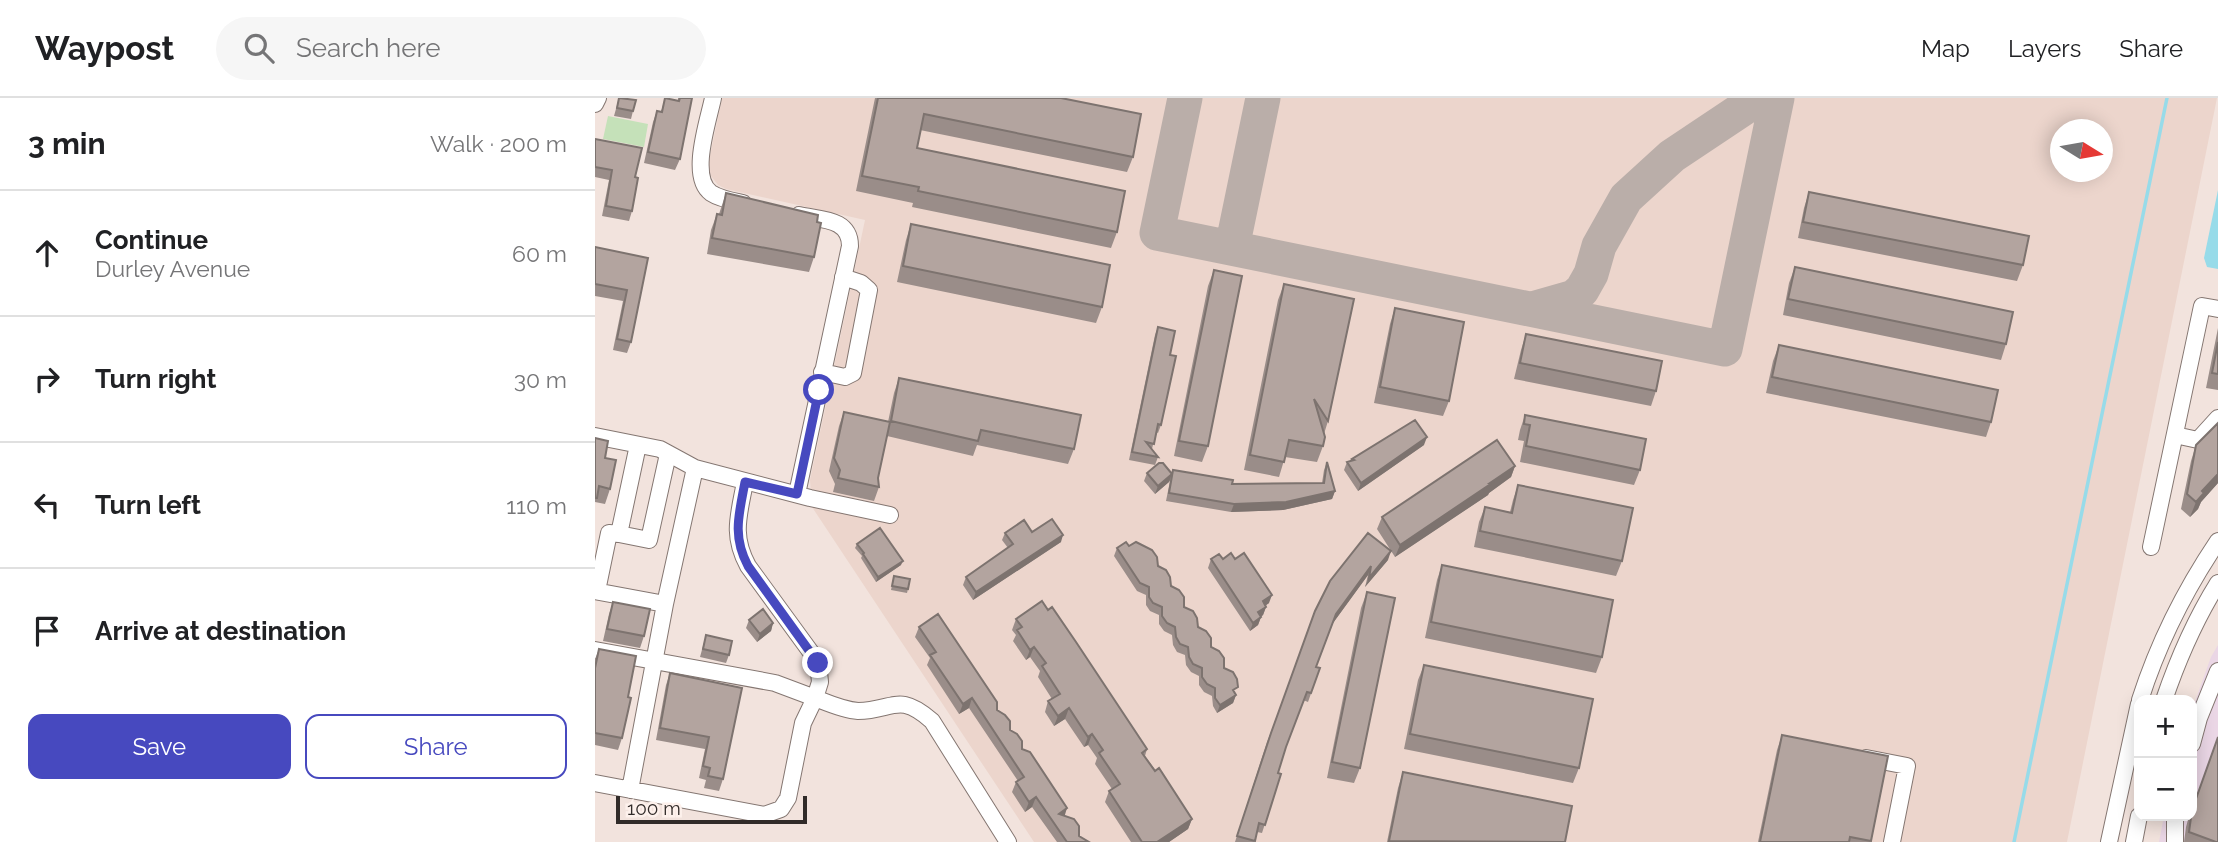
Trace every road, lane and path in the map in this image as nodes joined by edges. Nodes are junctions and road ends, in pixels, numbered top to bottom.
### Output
1 (598, 98) edge
2 (713, 98) edge
3 (595, 104) edge
4 (764, 207) edge
5 (786, 212) edge
6 (843, 277) junction
7 (2218, 309) edge
8 (823, 372) junction
9 (2218, 418) edge
10 (2175, 435) junction
11 (595, 436) edge
12 (638, 445) junction
13 (668, 454) junction
14 (695, 468) junction
15 (745, 482) junction
16 (797, 494) junction
17 (890, 515) dead end
18 (619, 534) junction
19 (2218, 541) edge
20 (2151, 547) dead end
21 (599, 558) edge
22 (2218, 583) edge
23 (596, 591) edge
24 (665, 604) junction
25 (595, 650) edge
26 (655, 662) junction
27 (2218, 671) edge
28 (2142, 695) edge
29 (2166, 695) edge
30 (814, 698) junction
31 (2197, 725) edge
32 (2134, 729) edge
33 (1853, 755) edge
34 (595, 783) edge
35 (630, 790) junction
36 (2138, 821) edge
37 (2175, 821) edge
38 (1008, 842) edge
39 (1892, 842) edge
40 (2109, 842) edge
41 (2134, 842) edge
42 (2175, 842) edge

1 - 3 street
2 - 4 street
5 - 6 street
6 - 8 street
6 - 8 street
7 - 10 street
8 - 16 street
9 - 10 street
10 - 20 street
11 - 12 street
12 - 13 street
12 - 18 street
13 - 14 street
13 - 18 street
14 - 15 street
14 - 24 street
15 - 16 street
15 - 30 street
16 - 17 street
18 - 21 street
19 - 28 street
21 - 23 street
22 - 29 street
23 - 24 street
24 - 26 street
25 - 26 street
26 - 30 street
26 - 35 street
27 - 31 street
30 - 35 street
30 - 38 street
32 - 40 street
33 - 39 street
34 - 35 street
36 - 41 street
37 - 42 street

